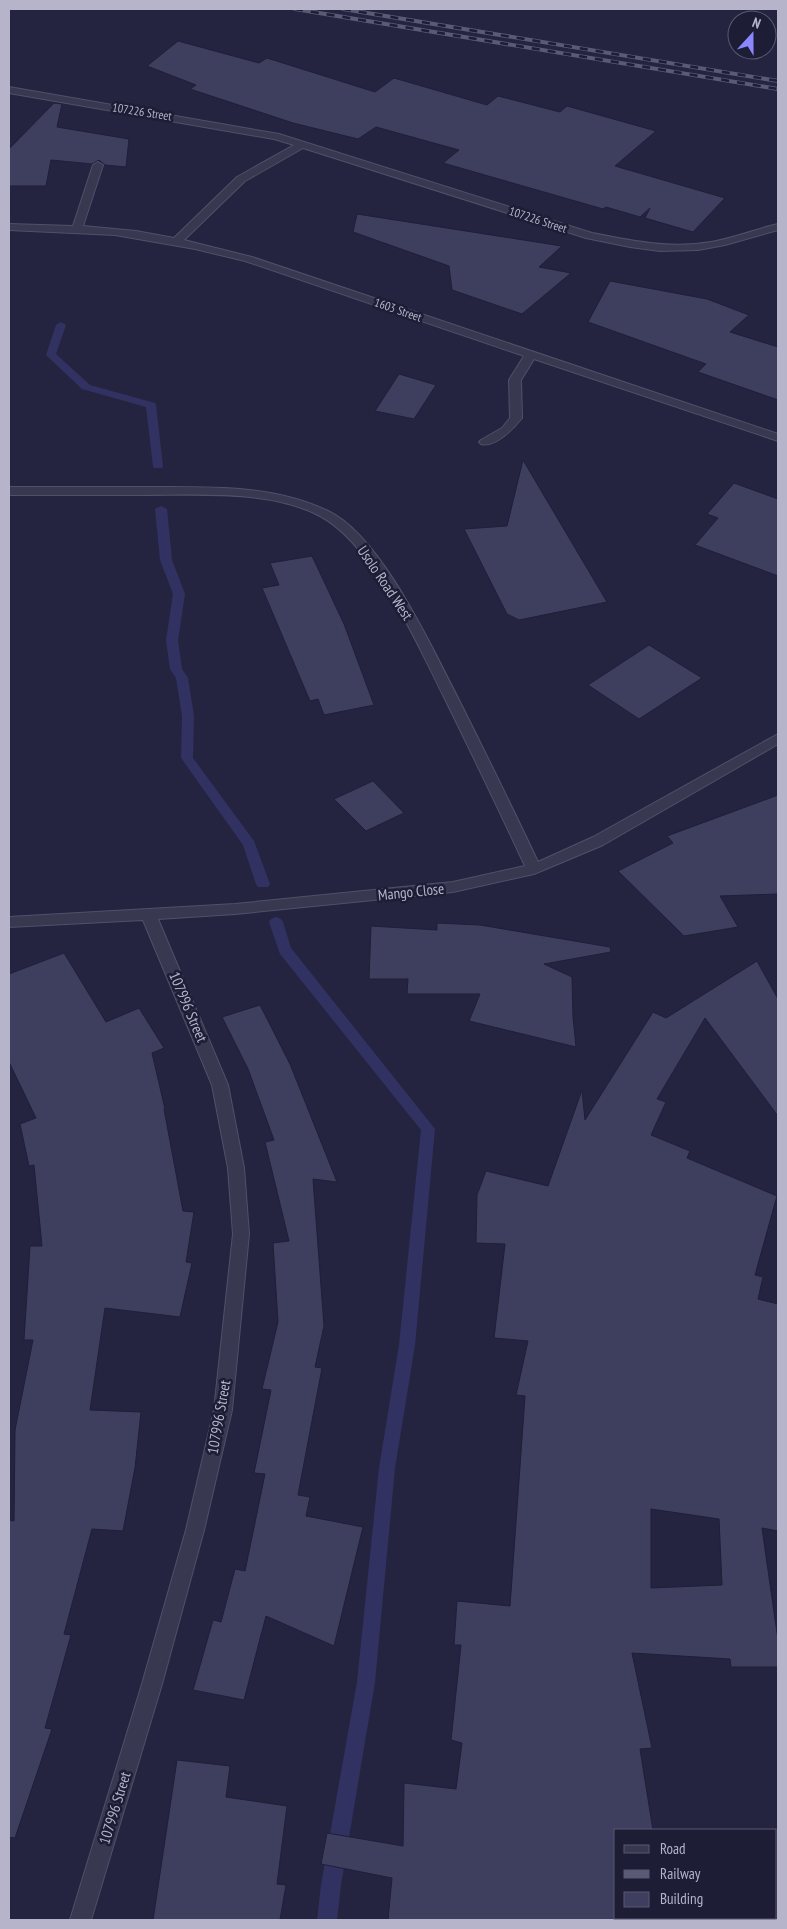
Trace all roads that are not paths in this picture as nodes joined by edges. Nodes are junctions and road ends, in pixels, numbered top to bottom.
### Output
1 (9, 90) edge
2 (303, 144) junction
3 (98, 165) dead end
4 (9, 227) edge
5 (778, 227) edge
6 (77, 230) junction
7 (176, 242) junction
8 (530, 356) junction
9 (778, 438) edge
10 (485, 442) dead end
11 (9, 491) edge
12 (778, 738) edge
13 (759, 750) junction
14 (778, 751) edge
15 (534, 869) junction
16 (148, 913) junction
17 (9, 922) edge
18 (81, 1920) edge

1 - 2 street, 107226 Street
2 - 5 street, 107226 Street
2 - 7 street
3 - 6 street
4 - 6 street, 1603 Street
6 - 7 street, 1603 Street
7 - 8 street, 1603 Street
8 - 9 street, 1603 Street
8 - 10 street
11 - 15 street, Usolo Road West
12 - 13 street, Mango Close
13 - 14 street
13 - 15 street, Mango Close
15 - 16 street, Mango Close
16 - 17 street, Mango Close
16 - 18 street, 107996 Street

